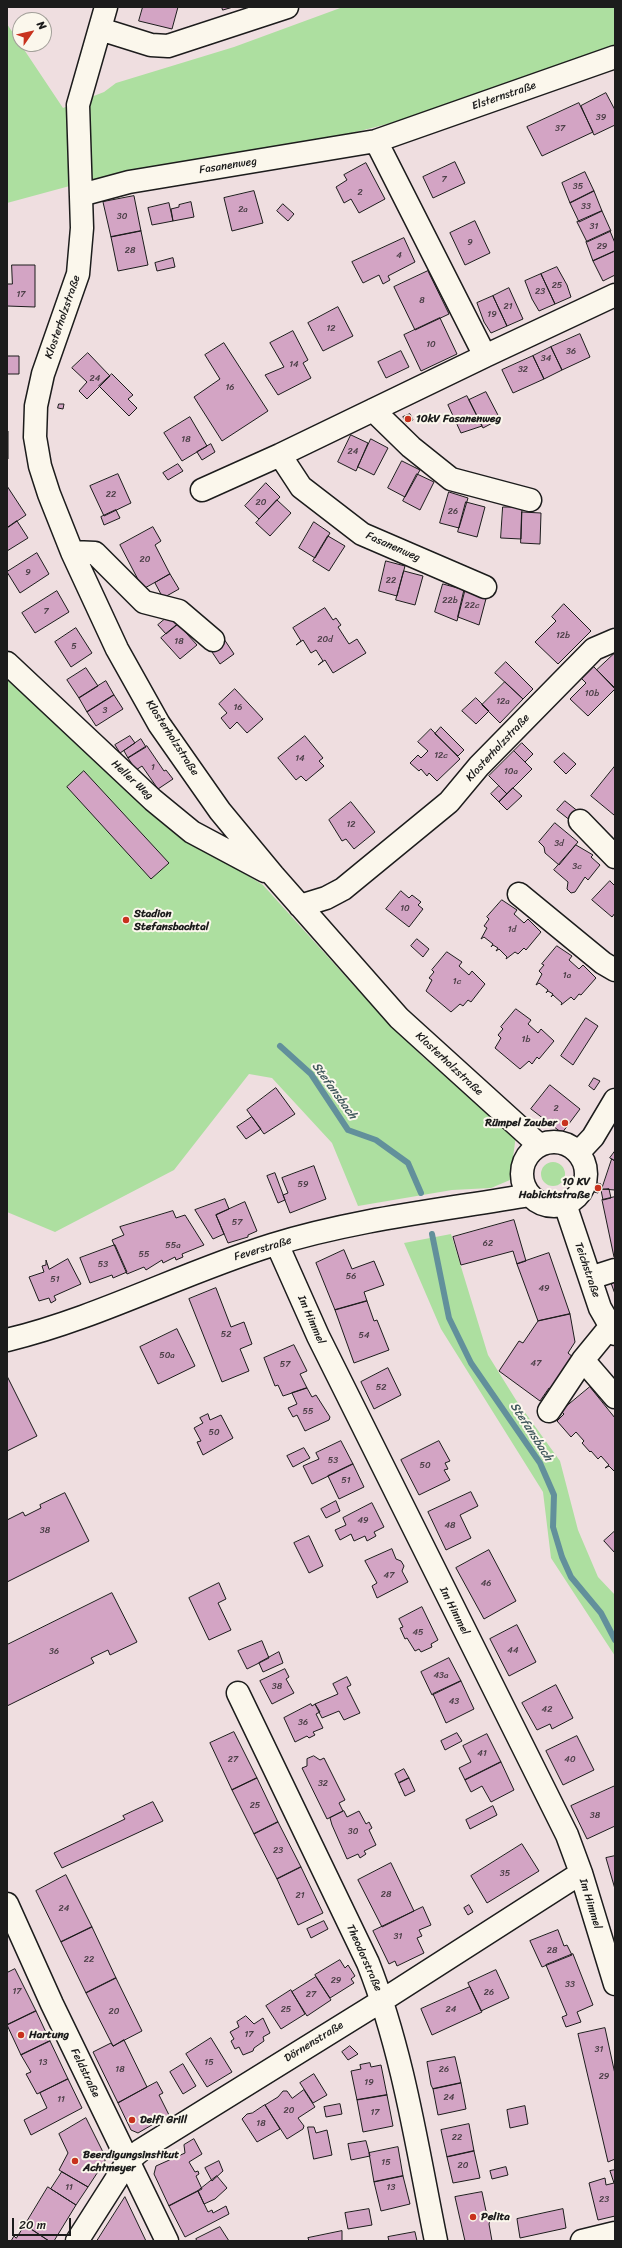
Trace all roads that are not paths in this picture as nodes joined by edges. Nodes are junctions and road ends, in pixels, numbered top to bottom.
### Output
1 (106, 7) edge
2 (287, 7) edge
3 (100, 29) junction
4 (615, 57) edge
5 (385, 138) junction
6 (81, 185) junction
7 (615, 295) edge
8 (485, 356) junction
9 (373, 410) junction
10 (280, 455) junction
11 (202, 490) dead end
12 (530, 500) dead end
13 (72, 552) junction
14 (485, 587) dead end
15 (213, 640) dead end
16 (615, 640) edge
17 (7, 663) edge
18 (580, 821) dead end
19 (615, 857) edge
20 (273, 875) junction
21 (519, 894) dead end
22 (300, 906) junction
23 (615, 970) edge
24 (615, 1100) edge
25 (539, 1145) junction
26 (578, 1153) junction
27 (530, 1195) junction
28 (564, 1204) junction
29 (277, 1244) junction
30 (615, 1270) edge
31 (590, 1278) junction
32 (612, 1330) edge
33 (7, 1340) edge
34 (583, 1360) junction
35 (615, 1397) edge
36 (549, 1411) dead end
37 (238, 1693) dead end
38 (581, 1873) junction
39 (7, 1904) edge
40 (615, 1984) edge
41 (383, 2000) junction
42 (128, 2161) junction
43 (615, 2233) edge
44 (77, 2241) edge
45 (167, 2241) edge
46 (436, 2241) edge
47 (582, 2241) edge

1 - 3 street, Klosterholzstraße
2 - 3 street
3 - 6 street, Klosterholzstraße
4 - 5 street, Elsternstraße
5 - 6 street, Fasanenweg
5 - 8 street
6 - 13 street, Klosterholzstraße
7 - 8 street
8 - 9 street
9 - 10 street
9 - 12 street
10 - 11 street
10 - 14 street, Fasanenweg
13 - 15 street
13 - 20 street, Klosterholzstraße
16 - 22 street, Klosterholzstraße
17 - 20 street, Heller Weg
18 - 19 street
20 - 22 street, Klosterholzstraße
21 - 23 street
22 - 25 street, Klosterholzstraße
24 - 26 street
25 - 26 street
25 - 27 street
26 - 28 street
27 - 28 street
27 - 29 street, Feverstraße
28 - 31 street, Teichstraße
29 - 33 street, Feverstraße
29 - 38 street, Im Himmel
30 - 31 street
31 - 32 street, Teichstraße
32 - 34 street
34 - 35 street
34 - 36 street
37 - 41 street, Theodorstraße
38 - 40 street, Im Himmel
38 - 41 street, Dörnenstraße
39 - 42 street, Feldstraße
41 - 42 street, Dörnenstraße
41 - 46 street, Theodorstraße
42 - 44 street, Dörnenstraße
42 - 45 street, Feldstraße
43 - 47 street

